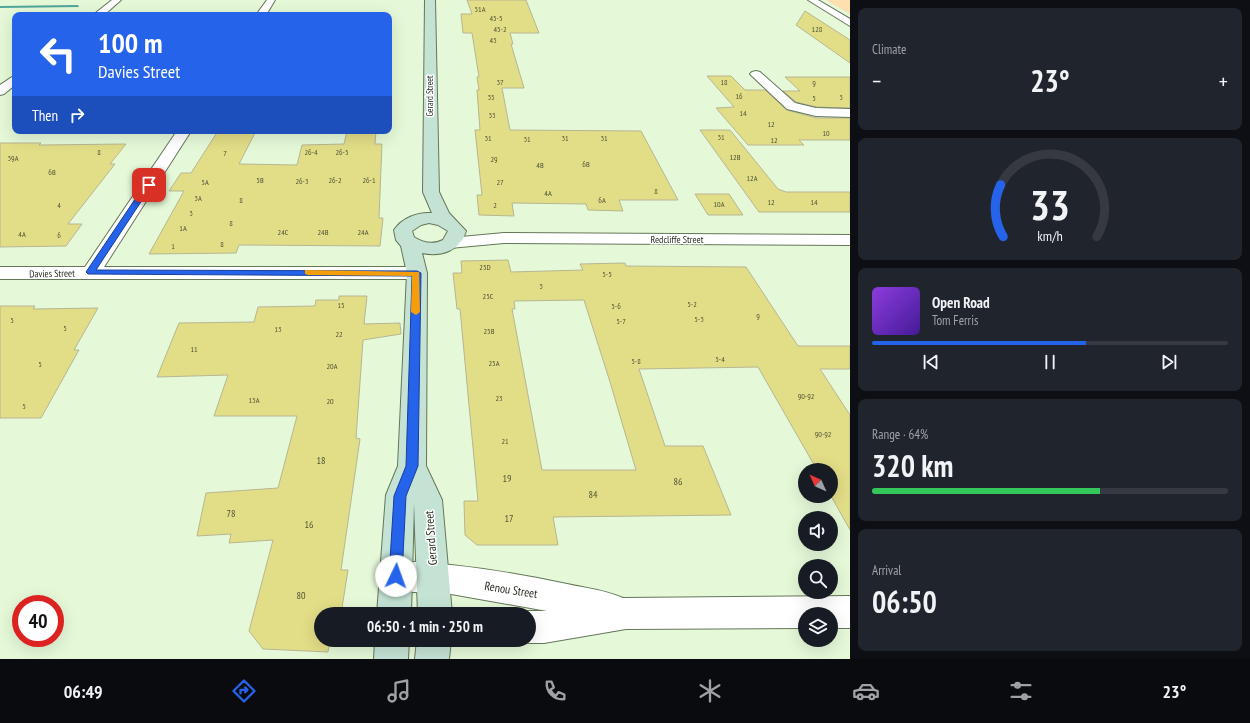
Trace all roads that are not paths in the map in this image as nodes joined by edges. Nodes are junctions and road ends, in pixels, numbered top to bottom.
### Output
1 (117, 0) edge
2 (271, 0) edge
3 (430, 0) edge
4 (812, 0) edge
5 (102, 12) edge
6 (263, 12) edge
7 (850, 23) edge
8 (756, 74) dead end
9 (12, 81) edge
10 (0, 91) edge
11 (850, 113) edge
12 (182, 134) edge
13 (431, 192) junction
14 (412, 222) junction
15 (447, 235) junction
16 (850, 240) edge
17 (410, 244) junction
18 (90, 272) junction
19 (0, 273) edge
20 (417, 273) junction
21 (412, 466) junction
22 (396, 576) junction
23 (434, 577) junction
24 (394, 607) edge
25 (435, 607) edge
26 (850, 612) edge
27 (626, 613) junction
28 (536, 627) edge
29 (392, 647) edge
30 (433, 647) edge
31 (391, 659) edge
32 (432, 659) edge

1 - 5 street
2 - 6 street
3 - 13 street, Gerard Street
4 - 7 street
8 - 11 street
9 - 10 street
12 - 18 street
13 - 14 street
13 - 15 street, Gerard Street
14 - 15 street
14 - 17 street, Gerard Street
15 - 16 street, Redcliffe Street
15 - 17 street
15 - 20 street
17 - 20 street, Gerard Street
18 - 19 street, Davies Street
18 - 20 street, Davies Street
20 - 21 street, Gerard Street
21 - 22 street, Gerard Street
21 - 23 street, Gerard Street
22 - 23 street, Renou Street
22 - 24 street, Gerard Street
23 - 25 street, Gerard Street
23 - 27 street, Renou Street
26 - 27 street, Renou Street
27 - 28 street, Renou Street
29 - 31 street
30 - 32 street

